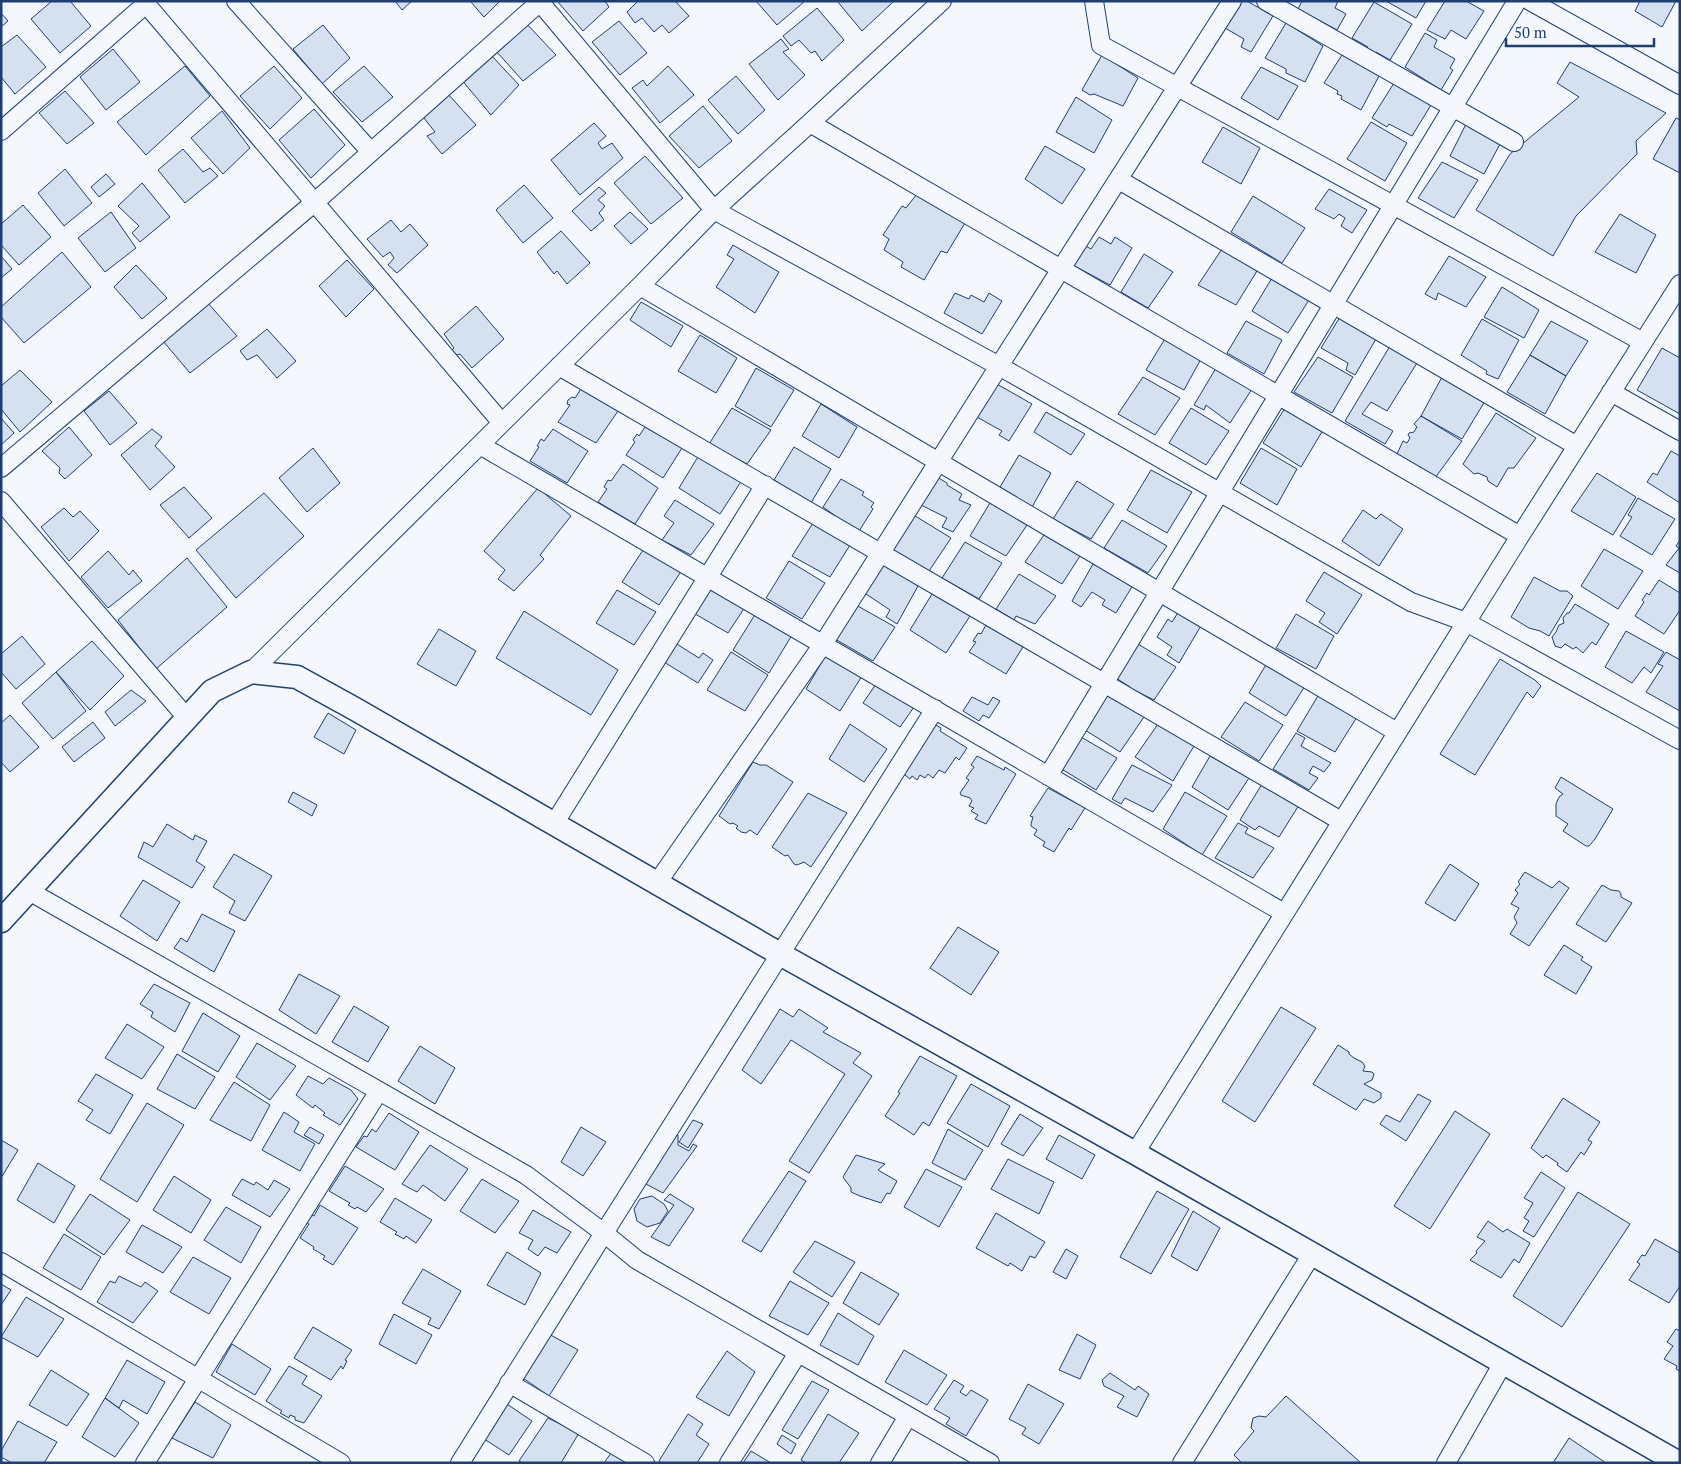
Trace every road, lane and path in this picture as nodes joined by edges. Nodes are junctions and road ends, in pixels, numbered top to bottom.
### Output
1 (236, 1) edge
2 (942, 1) edge
3 (1094, 1) edge
4 (1232, 1) edge
5 (1266, 1) edge
6 (1517, 1) edge
7 (1530, 1) edge
8 (540, 2) edge
9 (147, 3) edge
10 (1680, 85) edge
11 (1178, 87) junction
12 (1453, 107) junction
13 (810, 123) junction
14 (1, 131) edge
15 (1514, 142) dead end
16 (371, 152) junction
17 (1119, 180) junction
18 (315, 202) junction
19 (1394, 205) junction
20 (714, 210) junction
21 (1062, 269) junction
22 (1680, 284) edge
23 (640, 286) junction
24 (1333, 304) junction
25 (1643, 342) junction
26 (559, 366) junction
27 (999, 366) junction
28 (1611, 392) junction
29 (1278, 395) junction
30 (502, 423) junction
31 (1680, 431) edge
32 (480, 445) junction
33 (1577, 446) junction
34 (939, 462) junction
35 (1, 468) edge
36 (765, 485) junction
37 (1219, 493) junction
38 (1, 501) edge
39 (1520, 536) junction
40 (881, 552) junction
41 (707, 577) junction
42 (1160, 592) junction
43 (1466, 622) junction
44 (822, 644) junction
45 (251, 672) junction
46 (1105, 682) junction
47 (935, 709) junction
48 (187, 718) junction
49 (1397, 732) junction
50 (1680, 740) edge
51 (1048, 776) junction
52 (1342, 821) junction
53 (554, 824) junction
54 (657, 883) junction
55 (29, 891) junction
56 (1284, 913) junction
57 (1, 921) edge
58 (780, 954) junction
59 (379, 1091) junction
60 (1135, 1153) junction
61 (604, 1233) junction
62 (1312, 1254) junction
63 (1, 1262) edge
64 (798, 1353) junction
65 (1503, 1363) junction
66 (198, 1378) junction
67 (509, 1383) junction
68 (908, 1416) junction
69 (1665, 1459) edge
70 (145, 1463) edge
71 (341, 1463) edge
72 (460, 1463) edge
73 (645, 1463) edge
74 (729, 1463) edge
75 (880, 1463) edge
76 (990, 1463) edge
77 (1182, 1463) edge
78 (1446, 1463) edge

1 - 16 street
2 - 13 street
3 - 11 street
4 - 11 street
5 - 12 street
6 - 12 street
7 - 10 street
8 - 16 street
8 - 20 street
9 - 14 street
9 - 18 street
11 - 17 street
11 - 19 street
12 - 15 street
12 - 19 street
13 - 20 street
13 - 21 street
16 - 18 street
17 - 21 street
17 - 24 street
18 - 30 street
18 - 35 street
19 - 24 street
19 - 25 street
20 - 23 street
20 - 27 street
21 - 27 street
21 - 29 street
22 - 25 street
23 - 26 street
23 - 34 street
24 - 29 street
24 - 33 street
25 - 28 street
26 - 30 street
26 - 36 street
27 - 34 street
27 - 37 street
28 - 31 street
28 - 33 street
29 - 37 street
29 - 39 street
30 - 32 street
32 - 41 street
32 - 45 street
33 - 39 street
34 - 40 street
34 - 42 street
36 - 40 street
36 - 41 street
37 - 42 street
37 - 43 street
38 - 48 street
39 - 43 street
40 - 44 street
40 - 46 street
41 - 44 street
41 - 53 street
42 - 46 street
42 - 49 street
43 - 49 street
43 - 50 street
44 - 47 street
44 - 54 street
45 - 48 street
45 - 53 street
46 - 51 street
46 - 52 street
47 - 51 street
47 - 58 street
48 - 55 street
49 - 52 street
51 - 56 street
52 - 56 street
53 - 54 street
54 - 58 street
55 - 57 street
55 - 59 street
56 - 60 street
58 - 60 street
58 - 61 street
59 - 61 street
59 - 66 street
60 - 62 street
61 - 64 street
61 - 67 street
62 - 65 street
62 - 77 street
63 - 66 street
64 - 68 street
64 - 74 street
65 - 69 street
65 - 78 street
66 - 70 street
66 - 71 street
67 - 72 street
67 - 73 street
68 - 75 street
68 - 76 street

